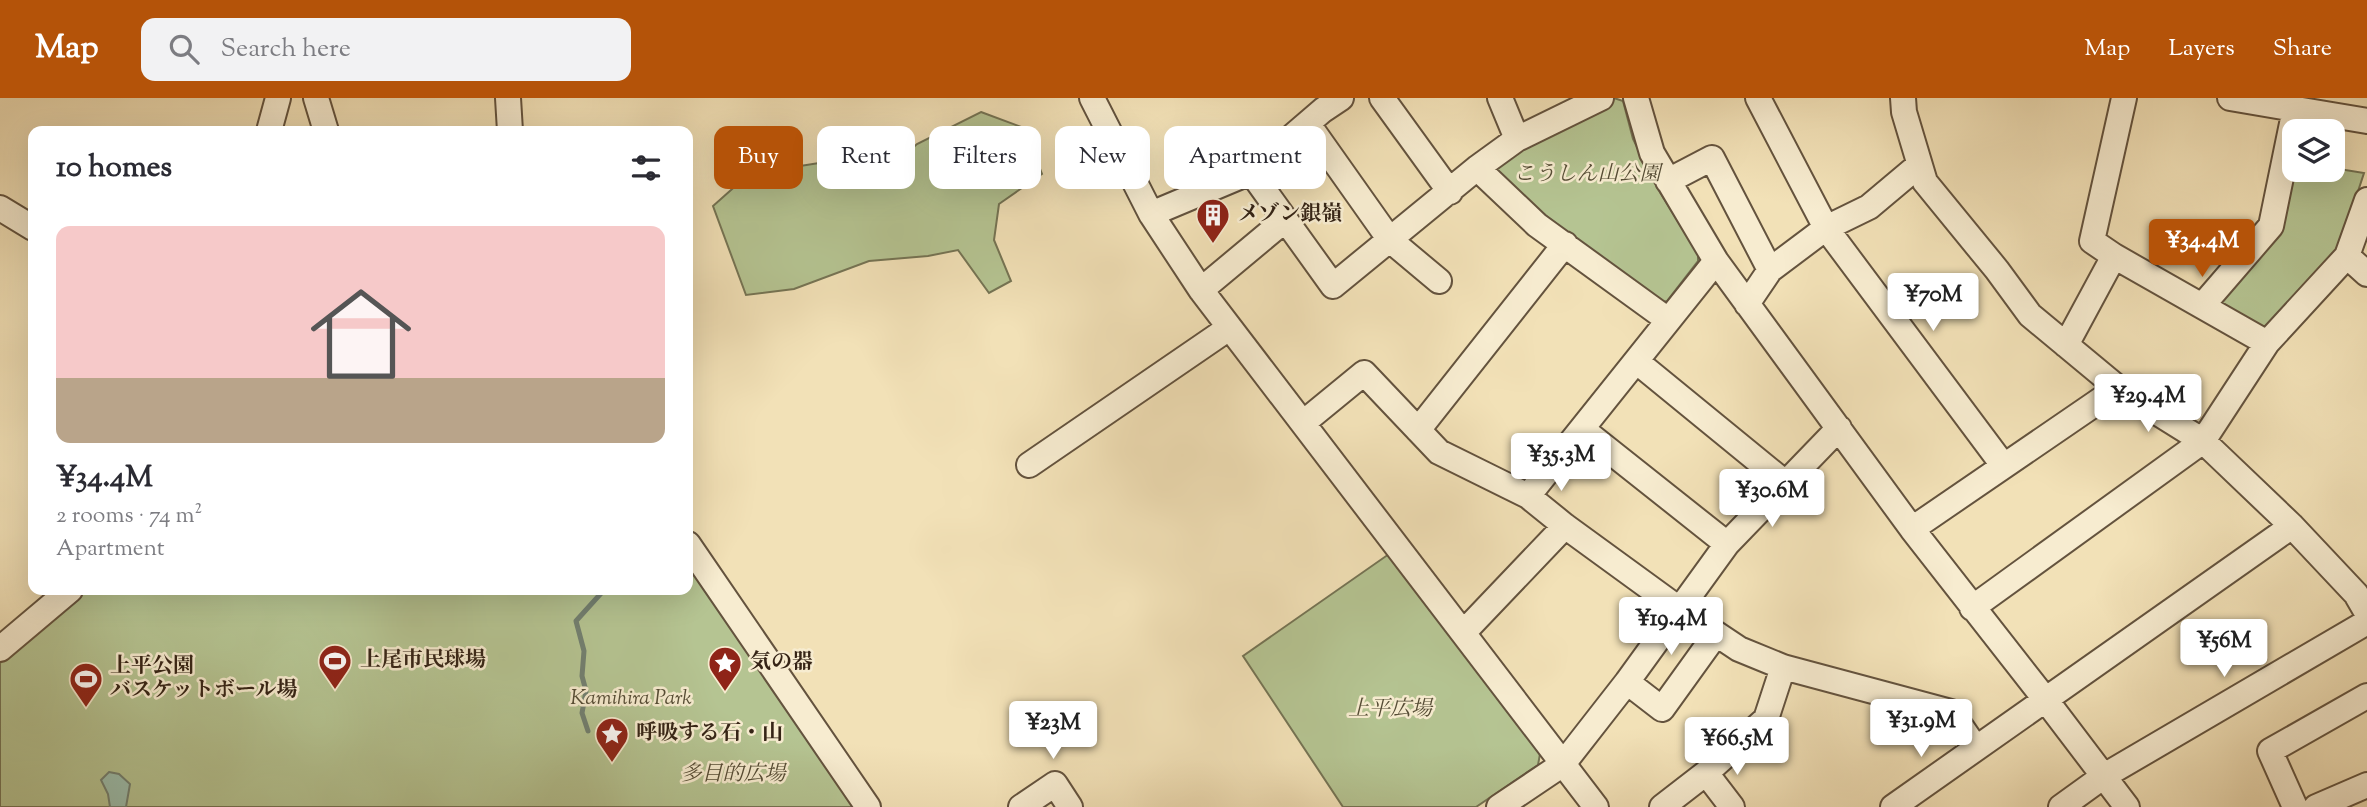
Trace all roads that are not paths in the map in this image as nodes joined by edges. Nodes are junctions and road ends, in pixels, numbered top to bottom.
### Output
1 (278, 98) edge
2 (316, 98) edge
3 (508, 98) edge
4 (1093, 98) edge
5 (1382, 98) edge
6 (1500, 98) edge
7 (1601, 98) edge
8 (1636, 98) edge
9 (1758, 98) edge
10 (1903, 98) edge
11 (2124, 98) edge
12 (2230, 98) edge
13 (1322, 107) edge
14 (2294, 109) junction
15 (2367, 121) edge
16 (270, 126) edge
17 (324, 126) edge
18 (510, 126) edge
19 (1301, 126) edge
20 (1517, 139) junction
21 (1919, 165) junction
22 (1477, 168) junction
23 (1668, 181) junction
24 (1211, 189) edge
25 (1263, 189) edge
26 (1450, 192) junction
27 (2367, 200) edge
28 (0, 208) edge
29 (1151, 214) junction
30 (1285, 220) junction
31 (28, 225) edge
32 (1826, 228) junction
33 (1391, 240) junction
34 (1565, 244) junction
35 (2114, 256) junction
36 (2347, 256) junction
37 (1716, 261) junction
38 (1770, 270) junction
39 (2367, 274) edge
40 (1439, 281) dead end
41 (1201, 290) junction
42 (1747, 304) junction
43 (2202, 306) junction
44 (1668, 320) junction
45 (1229, 328) junction
46 (2267, 343) junction
47 (2066, 345) junction
48 (1636, 361) junction
49 (2118, 387) junction
50 (1303, 423) junction
51 (1839, 428) junction
52 (1582, 429) junction
53 (1418, 430) junction
54 (2203, 441) junction
55 (1029, 465) dead end
56 (2004, 465) junction
57 (1784, 482) junction
58 (1528, 496) junction
59 (1565, 526) junction
60 (2292, 526) junction
61 (1912, 529) junction
62 (1727, 544) junction
63 (693, 551) edge
64 (64, 595) edge
65 (1972, 608) junction
66 (1679, 609) junction
67 (2367, 613) edge
68 (2367, 622) edge
69 (1463, 633) junction
70 (1716, 634) junction
71 (0, 649) edge
72 (1783, 667) junction
73 (1627, 682) junction
74 (2367, 696) edge
75 (2045, 699) junction
76 (1975, 747) junction
77 (1563, 764) junction
78 (1706, 773) junction
79 (2104, 776) junction
80 (2367, 785) edge
81 (868, 807) edge
82 (1021, 807) edge
83 (1070, 807) edge
84 (1499, 807) edge
85 (1596, 807) edge
86 (1662, 807) edge
87 (1732, 807) edge
88 (1893, 807) edge
89 (2061, 807) edge
90 (2127, 807) edge
91 (2295, 807) edge
92 (2316, 807) edge

1 - 16 street
2 - 17 street
3 - 18 street
4 - 29 street
5 - 26 street
6 - 20 street
7 - 20 street
8 - 23 street
9 - 32 street
10 - 21 street
11 - 35 street
12 - 14 street
13 - 19 street
13 - 33 street
14 - 15 street
14 - 43 street
20 - 22 street
21 - 32 street
21 - 47 street
22 - 26 street
22 - 34 street
23 - 37 street
23 - 38 street
24 - 29 street
25 - 30 street
26 - 33 street
27 - 36 street
28 - 31 street
29 - 41 street
30 - 33 street
30 - 41 street
32 - 38 street
32 - 56 street
33 - 40 street
34 - 44 street
34 - 53 street
35 - 43 street
35 - 47 street
36 - 39 street
36 - 46 street
37 - 42 street
37 - 44 street
38 - 42 street
41 - 45 street
42 - 51 street
43 - 46 street
44 - 48 street
45 - 50 street
45 - 55 street
46 - 54 street
47 - 49 street
48 - 52 street
48 - 57 street
49 - 54 street
49 - 56 street
50 - 53 street
50 - 69 street
51 - 57 street
51 - 61 street
52 - 58 street
52 - 62 street
53 - 58 street
54 - 60 street
54 - 65 street
56 - 61 street
57 - 62 street
58 - 59 street
59 - 66 street
59 - 69 street
60 - 67 street
60 - 75 street
61 - 65 street
62 - 66 street
63 - 81 street
64 - 71 street
65 - 75 street
66 - 70 street
66 - 73 street
68 - 79 street
69 - 77 street
70 - 72 street
70 - 73 street
72 - 76 street
72 - 78 street
73 - 77 street
74 - 91 street
75 - 76 street
75 - 79 street
76 - 88 street
77 - 84 street
77 - 85 street
78 - 86 street
78 - 87 street
79 - 89 street
79 - 90 street
80 - 92 street
82 - 83 street

